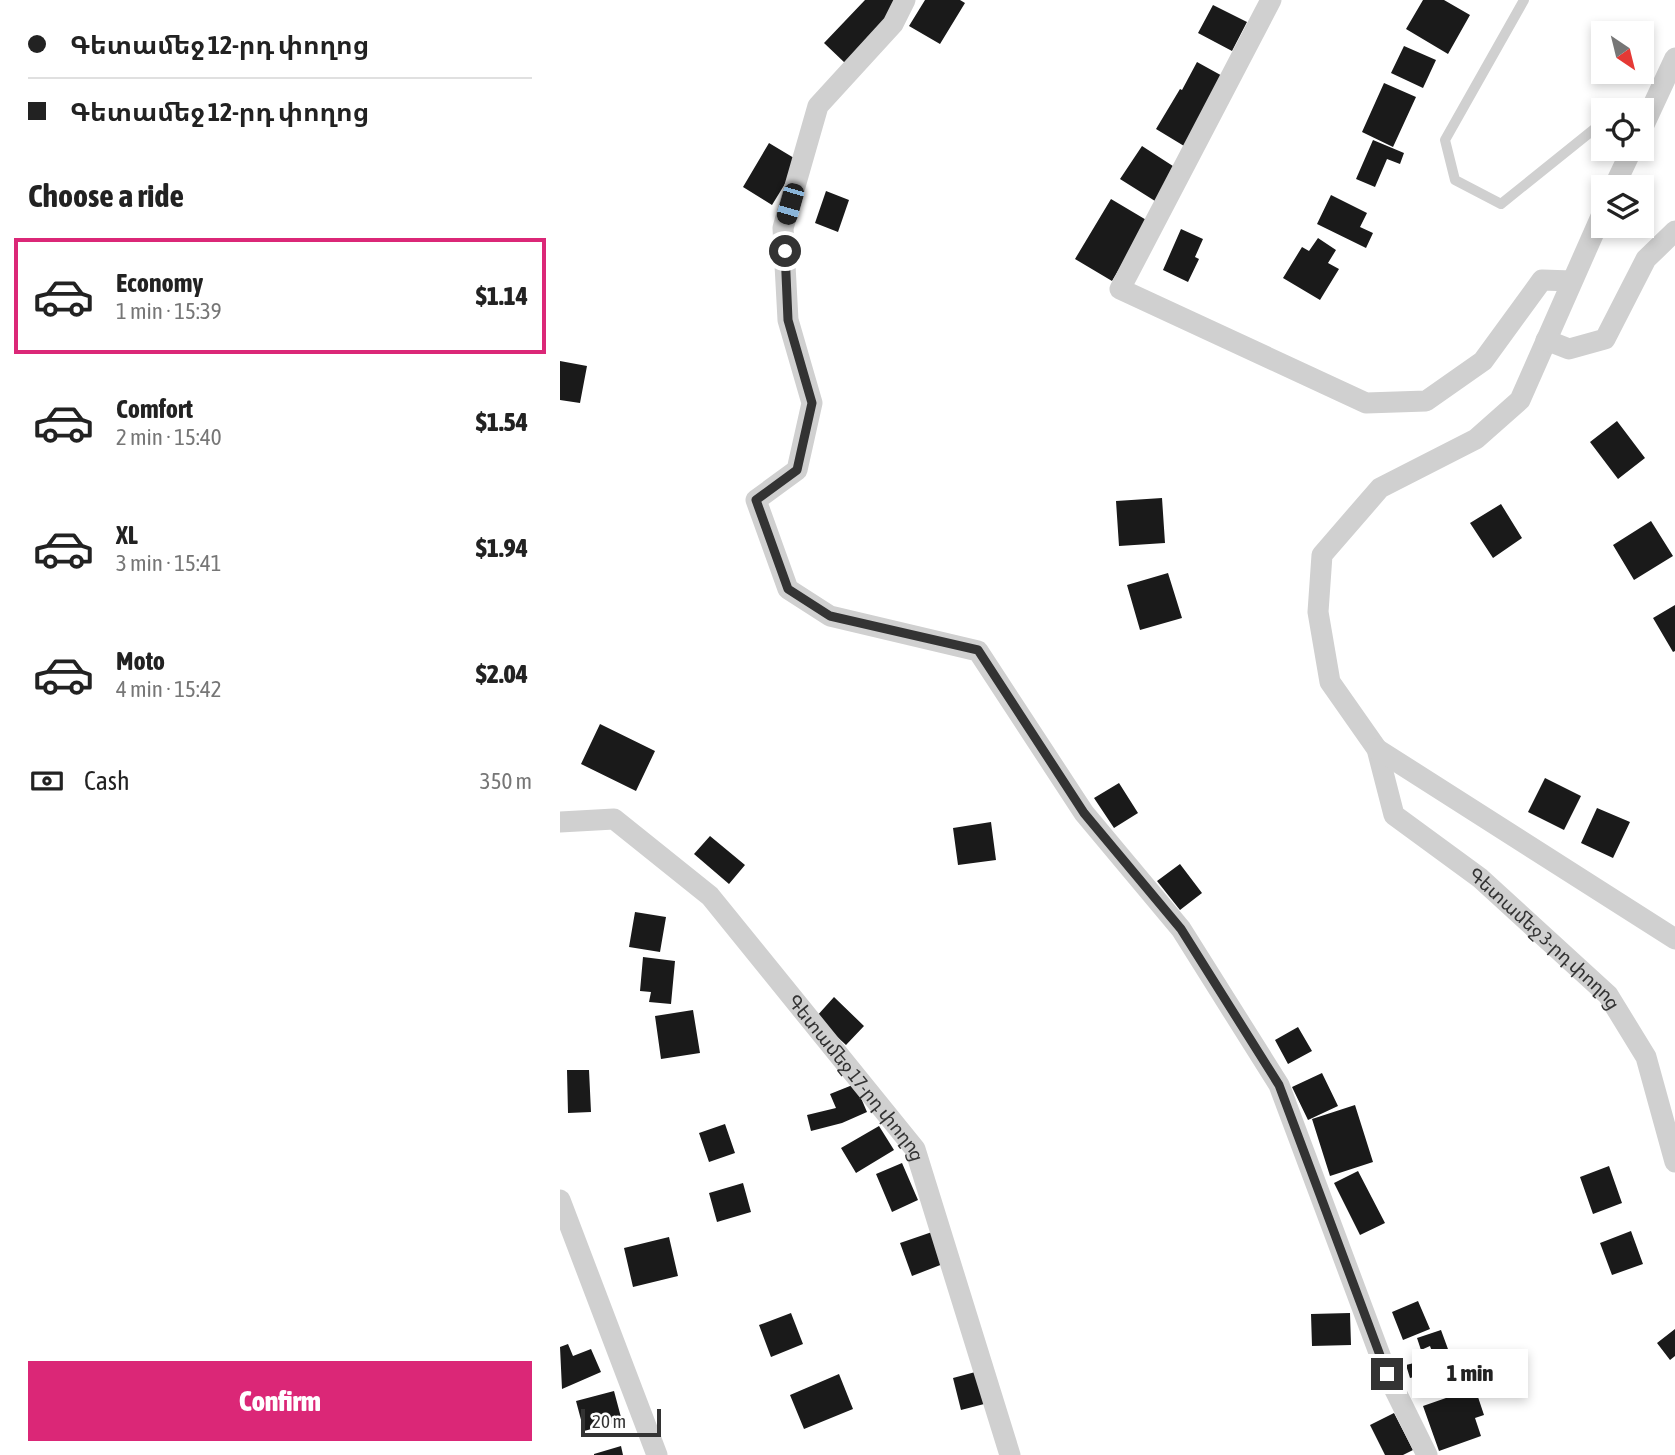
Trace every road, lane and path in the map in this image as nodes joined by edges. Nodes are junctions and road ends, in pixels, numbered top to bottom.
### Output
1 (905, 0) edge
2 (1270, 0) edge
3 (1524, 0) edge
4 (1675, 58) edge
5 (1653, 98) edge
6 (1591, 132) edge
7 (1675, 231) edge
8 (1591, 238) edge
9 (1572, 281) junction
10 (1546, 340) junction
11 (1377, 749) junction
12 (560, 822) edge
13 (1675, 939) edge
14 (1675, 1162) edge
15 (560, 1200) edge
16 (657, 1455) edge
17 (1010, 1455) edge
18 (1427, 1455) edge

1 - 18 street
2 - 9 street
3 - 6 lane
4 - 5 street
7 - 10 street
8 - 9 street
9 - 10 street
10 - 11 street
11 - 13 street
11 - 14 street, Գետամեջ 3-րդ փողոց
12 - 17 street, Գետամեջ 17-րդ փողոց
15 - 16 street

